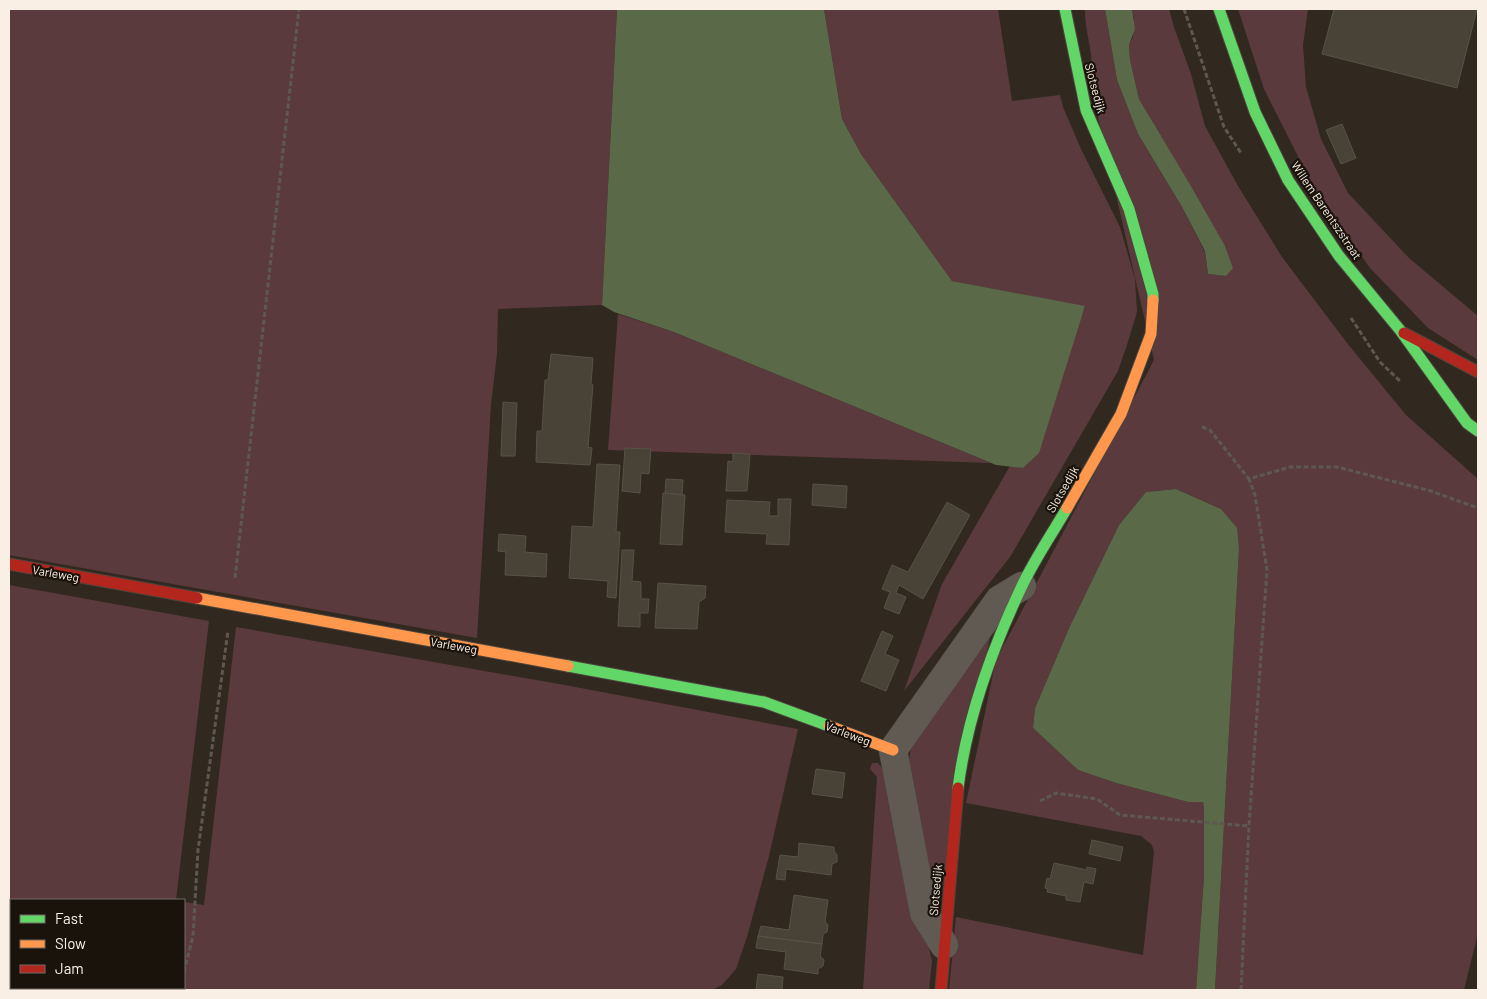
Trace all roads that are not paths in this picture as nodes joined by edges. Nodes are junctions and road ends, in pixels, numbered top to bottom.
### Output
1 (1065, 9) edge
2 (1219, 9) edge
3 (1400, 330) junction
4 (1478, 372) edge
5 (1478, 431) edge
6 (9, 564) edge
7 (1022, 586) junction
8 (893, 750) junction
9 (944, 945) junction
10 (940, 990) edge

1 - 7 street, Slotsedijk
2 - 3 street, Willem Barentszstraat
3 - 4 street, Willem Barentszstraat
3 - 5 street, Willem Barentszstraat
6 - 8 street, Varleweg
7 - 8 street
7 - 9 street, Slotsedijk
8 - 9 street
9 - 10 street, Slotsedijk

